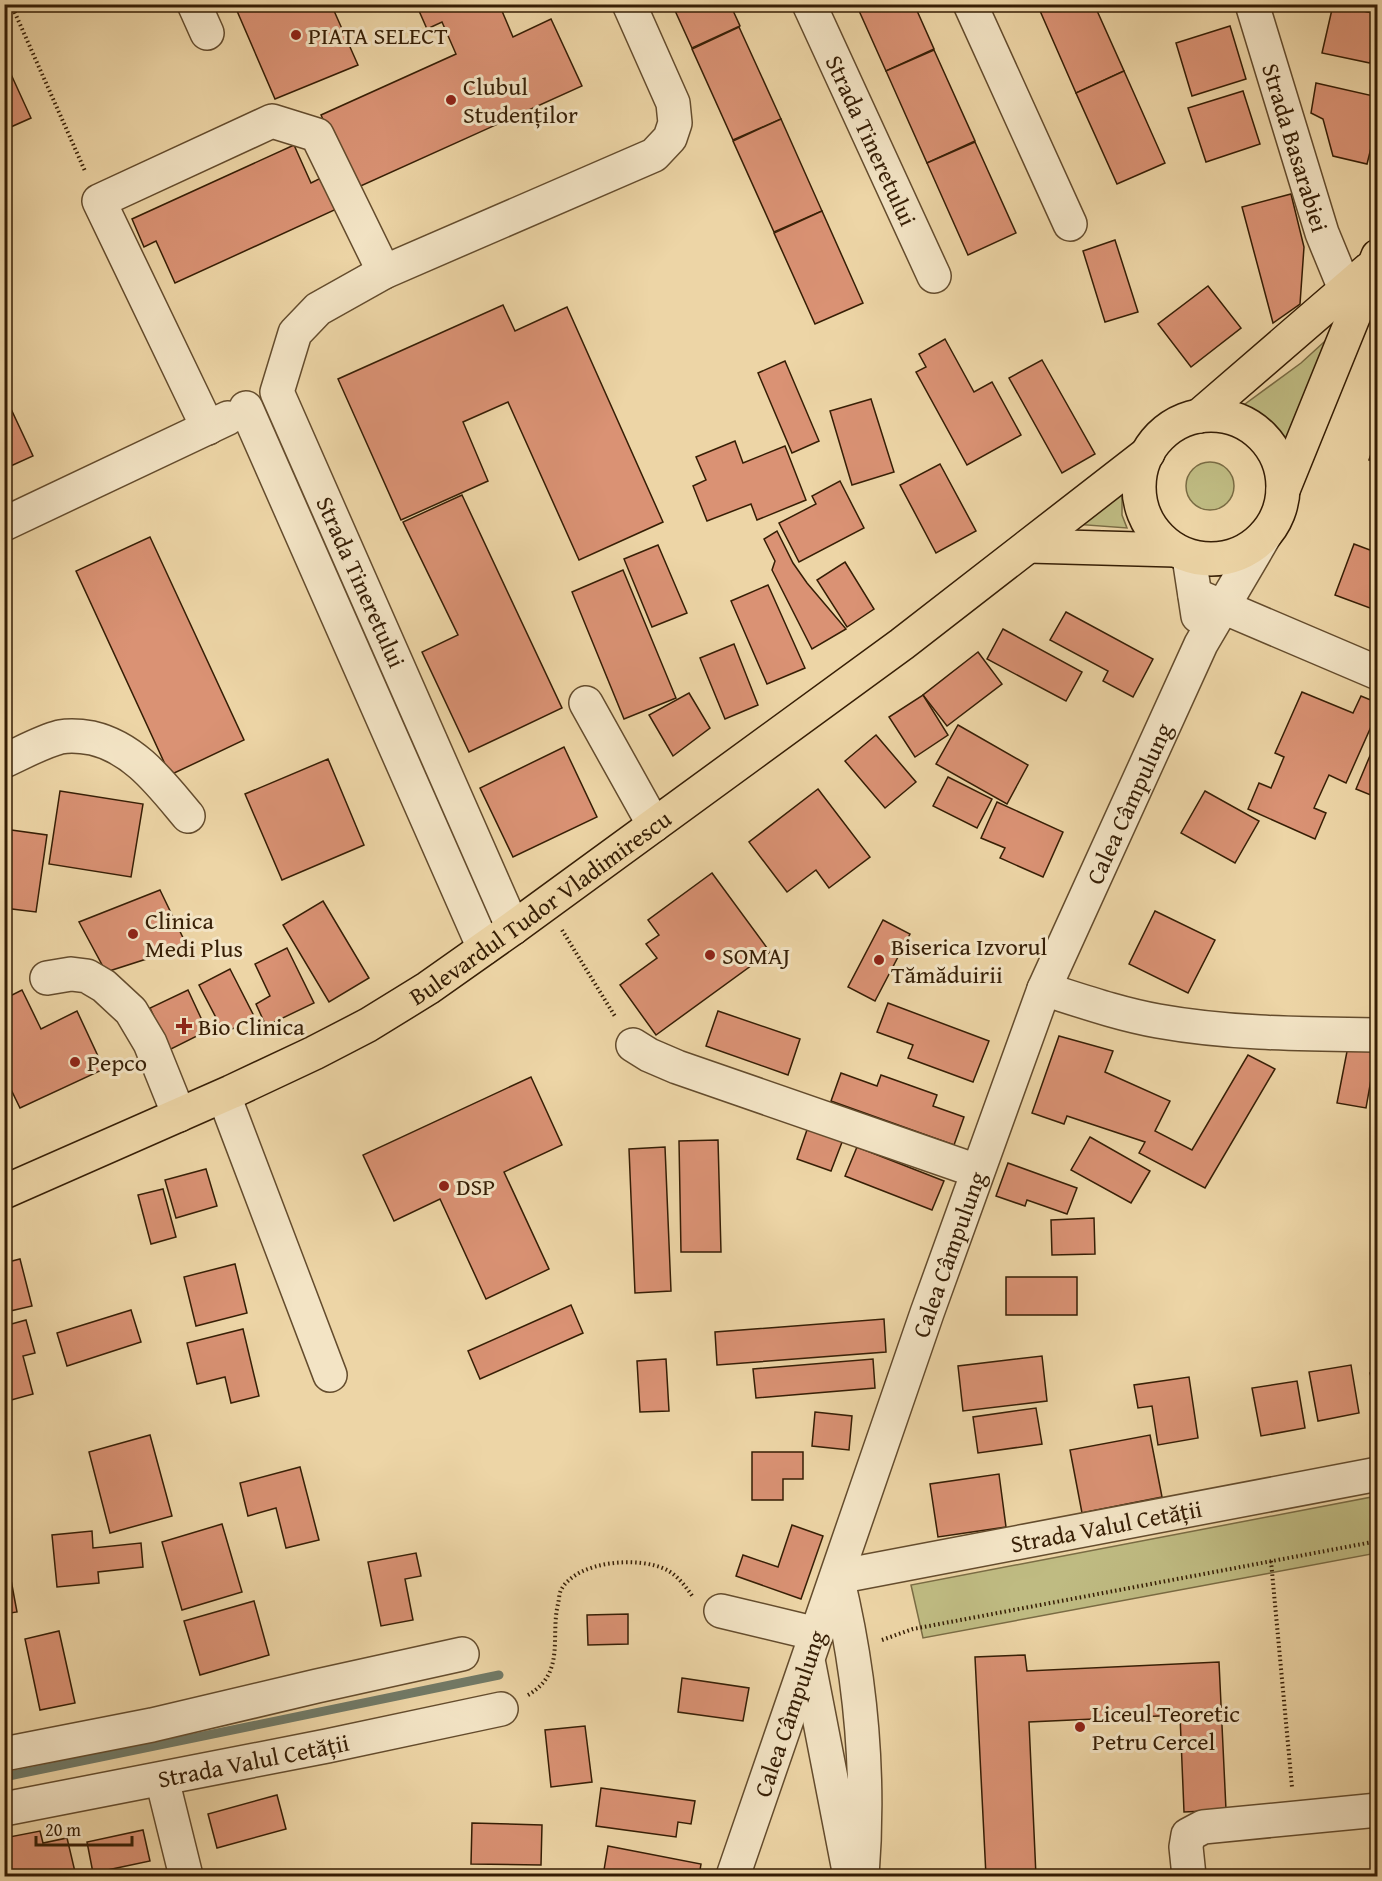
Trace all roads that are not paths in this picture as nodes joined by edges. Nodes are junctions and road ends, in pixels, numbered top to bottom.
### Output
1 (629, 4) edge
2 (809, 4) edge
3 (970, 4) edge
4 (1252, 4) edge
5 (1070, 224) dead end
6 (1376, 260) edge
7 (384, 272) junction
8 (934, 276) dead end
9 (1360, 300) edge
10 (277, 392) junction
11 (246, 408) junction
12 (1199, 416) junction
13 (208, 428) junction
14 (1148, 453) junction
15 (1283, 489) junction
16 (4, 524) edge
17 (1265, 535) junction
18 (1029, 546) junction
19 (1182, 554) junction
20 (1209, 601) junction
21 (1377, 673) edge
22 (586, 703) dead end
23 (4, 761) edge
24 (188, 816) dead end
25 (654, 825) junction
26 (513, 928) junction
27 (484, 948) junction
28 (47, 978) dead end
29 (1044, 989) junction
30 (1377, 1035) edge
31 (633, 1045) road end
32 (224, 1096) junction
33 (179, 1115) junction
34 (977, 1171) junction
35 (4, 1192) edge
36 (330, 1375) dead end
37 (1377, 1474) edge
38 (837, 1577) junction
39 (721, 1611) road end
40 (813, 1649) junction
41 (462, 1654) dead end
42 (501, 1709) road end
43 (4, 1754) edge
44 (162, 1779) junction
45 (4, 1809) edge
46 (1377, 1810) edge
47 (186, 1876) edge
48 (733, 1876) edge
49 (850, 1876) edge
50 (862, 1876) edge
51 (1189, 1876) edge

1 - 7 street
2 - 8 street, Strada Tineretului
3 - 5 street
4 - 9 street, Strada Basarabiei
6 - 9 main road
7 - 10 street
7 - 13 street
9 - 12 main road
9 - 15 main road
10 - 11 street
10 - 26 street, Strada Tineretului
11 - 13 street
11 - 27 street, Strada Tineretului
12 - 14 main road
12 - 15 main road
13 - 16 street
14 - 18 main road, Bulevardul Tudor Vladimirescu
14 - 19 main road
15 - 17 main road
17 - 19 main road
17 - 20 street, Calea Câmpulung
18 - 19 main road
18 - 25 main road, Bulevardul Tudor Vladimirescu
19 - 20 street
20 - 21 street
20 - 29 street, Calea Câmpulung
22 - 25 street
23 - 24 street
25 - 26 main road, Bulevardul Tudor Vladimirescu
26 - 27 main road, Bulevardul Tudor Vladimirescu
27 - 32 main road, Bulevardul Tudor Vladimirescu
28 - 33 street
29 - 30 street
29 - 34 street, Calea Câmpulung
31 - 34 street
32 - 33 main road, Bulevardul Tudor Vladimirescu
32 - 36 street
33 - 35 main road, Bulevardul Tudor Vladimirescu
34 - 38 street, Calea Câmpulung
37 - 38 street, Strada Valul Cetății
38 - 40 street, Calea Câmpulung
38 - 50 street
39 - 40 street
40 - 48 street, Calea Câmpulung
40 - 49 street
41 - 43 street
42 - 44 street, Strada Valul Cetății
44 - 45 street, Strada Valul Cetății
44 - 47 street
46 - 51 street

